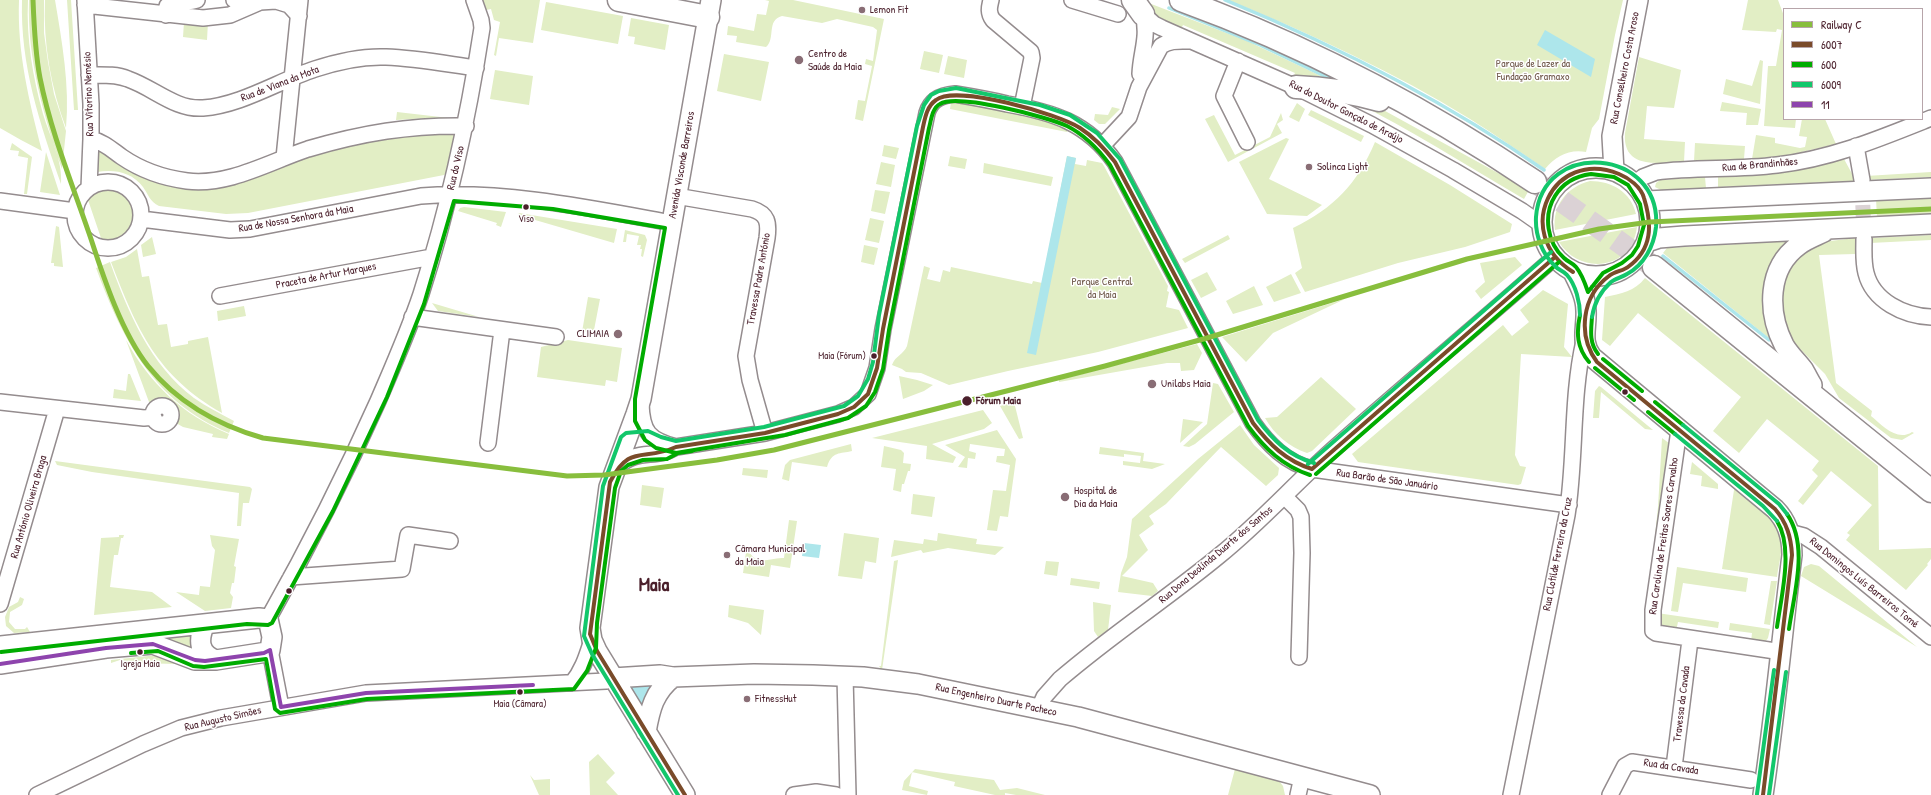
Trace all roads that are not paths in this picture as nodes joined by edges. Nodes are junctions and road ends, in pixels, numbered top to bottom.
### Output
1 (197, 0) edge
2 (234, 0) edge
3 (300, 0) edge
4 (474, 0) edge
5 (619, 0) edge
6 (991, 0) edge
7 (1072, 0) edge
8 (1181, 0) edge
9 (1199, 0) edge
10 (1638, 0) edge
11 (85, 2) edge
12 (260, 2) junction
13 (709, 8) edge
14 (1131, 9) edge
15 (166, 15) junction
16 (299, 16) junction
17 (1190, 41) junction
18 (1238, 61) junction
19 (476, 68) junction
20 (89, 75) junction
21 (293, 77) junction
22 (1139, 87) junction
23 (1296, 87) junction
24 (1022, 106) junction
25 (1429, 116) junction
26 (1931, 118) edge
27 (466, 126) junction
28 (91, 139) junction
29 (1247, 142) dead end
30 (1102, 146) junction
31 (1856, 146) junction
32 (284, 158) junction
33 (1605, 169) junction
34 (1862, 180) tunnel mouth
35 (1634, 184) junction
36 (88, 188) junction
37 (1931, 188) edge
38 (450, 195) junction
39 (676, 196) junction
40 (0, 201) edge
41 (1646, 201) junction
42 (75, 210) junction
43 (141, 219) junction
44 (672, 223) junction
45 (1931, 224) edge
46 (1542, 225) junction
47 (1831, 229) junction
48 (1864, 239) tunnel mouth
49 (1647, 242) junction
50 (432, 257) junction
51 (1555, 257) junction
52 (1573, 272) junction
53 (1609, 275) junction
54 (220, 296) dead end
55 (1586, 311) junction
56 (1931, 317) edge
57 (412, 318) junction
58 (502, 330) junction
59 (556, 337) dead end
60 (1584, 341) junction
61 (1812, 385) junction
62 (641, 399) junction
63 (0, 402) edge
64 (57, 409) junction
65 (154, 417) dead end
66 (1679, 430) junction
67 (765, 433) junction
68 (627, 438) junction
69 (655, 440) junction
70 (488, 443) dead end
71 (676, 447) junction
72 (642, 454) junction
73 (616, 468) junction
74 (1312, 469) junction
75 (1931, 482) edge
76 (1931, 491) edge
77 (1285, 497) junction
78 (1569, 505) junction
79 (1789, 532) junction
80 (450, 541) dead end
81 (291, 577) junction
82 (0, 604) edge
83 (268, 619) junction
84 (205, 624) junction
85 (1931, 637) edge
86 (592, 640) junction
87 (1690, 640) junction
88 (0, 646) edge
89 (270, 650) junction
90 (1782, 652) junction
91 (1299, 657) dead end
92 (216, 660) junction
93 (0, 664) edge
94 (846, 676) junction
95 (673, 677) junction
96 (613, 678) junction
97 (572, 682) junction
98 (281, 707) junction
99 (1039, 708) junction
100 (646, 732) junction
101 (1674, 768) junction
102 (1751, 780) dead end
103 (1300, 786) edge
104 (38, 795) edge
105 (685, 795) edge
106 (794, 795) edge
107 (836, 795) edge
108 (848, 795) edge
109 (1370, 795) edge
110 (1511, 795) edge
111 (1610, 795) edge
112 (1763, 795) edge

1 - 15 street
2 - 12 street
3 - 16 street
4 - 19 street
5 - 13 highway
6 - 24 street
7 - 14 street, Rua do Doutor Gonçalo de Araújo
8 - 25 highway
9 - 25 highway
10 - 33 main road, Rua Conselheiro Costa Aroso
11 - 15 street
11 - 20 street, Rua Vitorino Nemésio
12 - 15 street
12 - 16 street
13 - 39 main road, Avenida Visconde Barreiros
14 - 17 street, Rua do Doutor Gonçalo de Araújo
14 - 22 street
16 - 21 street
17 - 18 street, Rua do Doutor Gonçalo de Araújo
17 - 22 street
18 - 23 street, Rua do Doutor Gonçalo de Araújo
18 - 29 street
19 - 21 street, Rua de Viana da Mota
19 - 27 street, Rua do Viso
20 - 21 street, Rua de Viana da Mota
20 - 28 street, Rua Vitorino Nemésio
21 - 32 street
22 - 30 street
23 - 25 highway
23 - 46 street, Rua do Doutor Gonçalo de Araújo
24 - 30 street, Rua Barão de São Januário
24 - 67 street, Rua Barão de São Januário
26 - 31 street, Rua de Brandinhães
27 - 32 street
27 - 38 street, Rua do Viso
28 - 32 street
28 - 36 street, Rua Vitorino Nemésio
30 - 74 street, Rua Barão de São Januário
31 - 34 street
31 - 35 street, Rua de Brandinhães
33 - 35 main road
33 - 46 main road
35 - 41 main road
36 - 42 street
36 - 43 street
37 - 41 main road
38 - 43 street, Rua de Nossa Senhora da Maia
38 - 44 street, Rua de Nossa Senhora da Maia
38 - 50 street, Rua do Viso
39 - 44 main road, Avenida Visconde Barreiros
39 - 67 street, Travessa Padre António
40 - 42 street
41 - 49 main road
42 - 43 street
44 - 62 main road, Avenida Visconde Barreiros
45 - 47 main road
46 - 51 main road
47 - 49 main road
47 - 61 main road
48 - 56 street
49 - 53 main road
50 - 54 street, Praceta de Artur Marques
50 - 57 street, Rua do Viso
51 - 52 main road
51 - 74 street, Rua Dona Deolínda Duarte dos Santos
52 - 53 main road
52 - 55 main road, Rua Clotilde Ferreira da Cruz
53 - 55 main road, Rua Clotilde Ferreira da Cruz
55 - 60 main road, Rua Clotilde Ferreira da Cruz
57 - 58 street
57 - 81 street, Rua do Viso
58 - 59 street
58 - 70 street
60 - 66 main road
60 - 78 street, Rua Clotilde Ferreira da Cruz
61 - 75 highway
61 - 76 highway
62 - 68 main road, Avenida Visconde Barreiros
62 - 69 street
63 - 64 street
64 - 65 street
64 - 82 street, Rua António Oliveira Braga
66 - 79 main road
66 - 87 street, Rua Carolina de Freitas Soares Carvalho
67 - 71 street
68 - 69 street
68 - 72 street
68 - 73 main road, Avenida Visconde Barreiros
69 - 71 street
71 - 72 street
72 - 73 street
73 - 86 main road, Avenida Visconde Barreiros
74 - 77 street, Rua Dona Deolínda Duarte dos Santos
74 - 78 street, Rua Barão de São Januário
77 - 91 street
77 - 99 street, Rua Dona Deolínda Duarte dos Santos
78 - 110 street, Rua Clotilde Ferreira da Cruz
79 - 85 street, Rua Domingos Luís Barreiros Tomé
79 - 90 main road
80 - 81 street
81 - 83 street, Rua do Viso
83 - 84 main road
83 - 89 main road
84 - 88 main road
84 - 92 main road
86 - 96 main road
86 - 97 street
87 - 90 street, Rua Carolina de Freitas Soares Carvalho
87 - 101 street, Travessa da Cavada
89 - 92 main road
89 - 98 street
90 - 112 main road
92 - 93 main road
94 - 95 main road, Rua Engenheiro Duarte Pacheco
94 - 99 main road, Rua Engenheiro Duarte Pacheco
94 - 108 street
95 - 96 main road, Rua Engenheiro Duarte Pacheco
95 - 100 main road
96 - 97 street, Rua Augusto Simões
96 - 100 main road
97 - 98 street, Rua Augusto Simões
98 - 104 street, Rua Augusto Simões
99 - 103 main road, Rua Engenheiro Duarte Pacheco
100 - 105 main road
101 - 102 street, Rua da Cavada
101 - 111 street, Rua da Cavada
103 - 109 main road, Rua Engenheiro Duarte Pacheco
106 - 107 street

